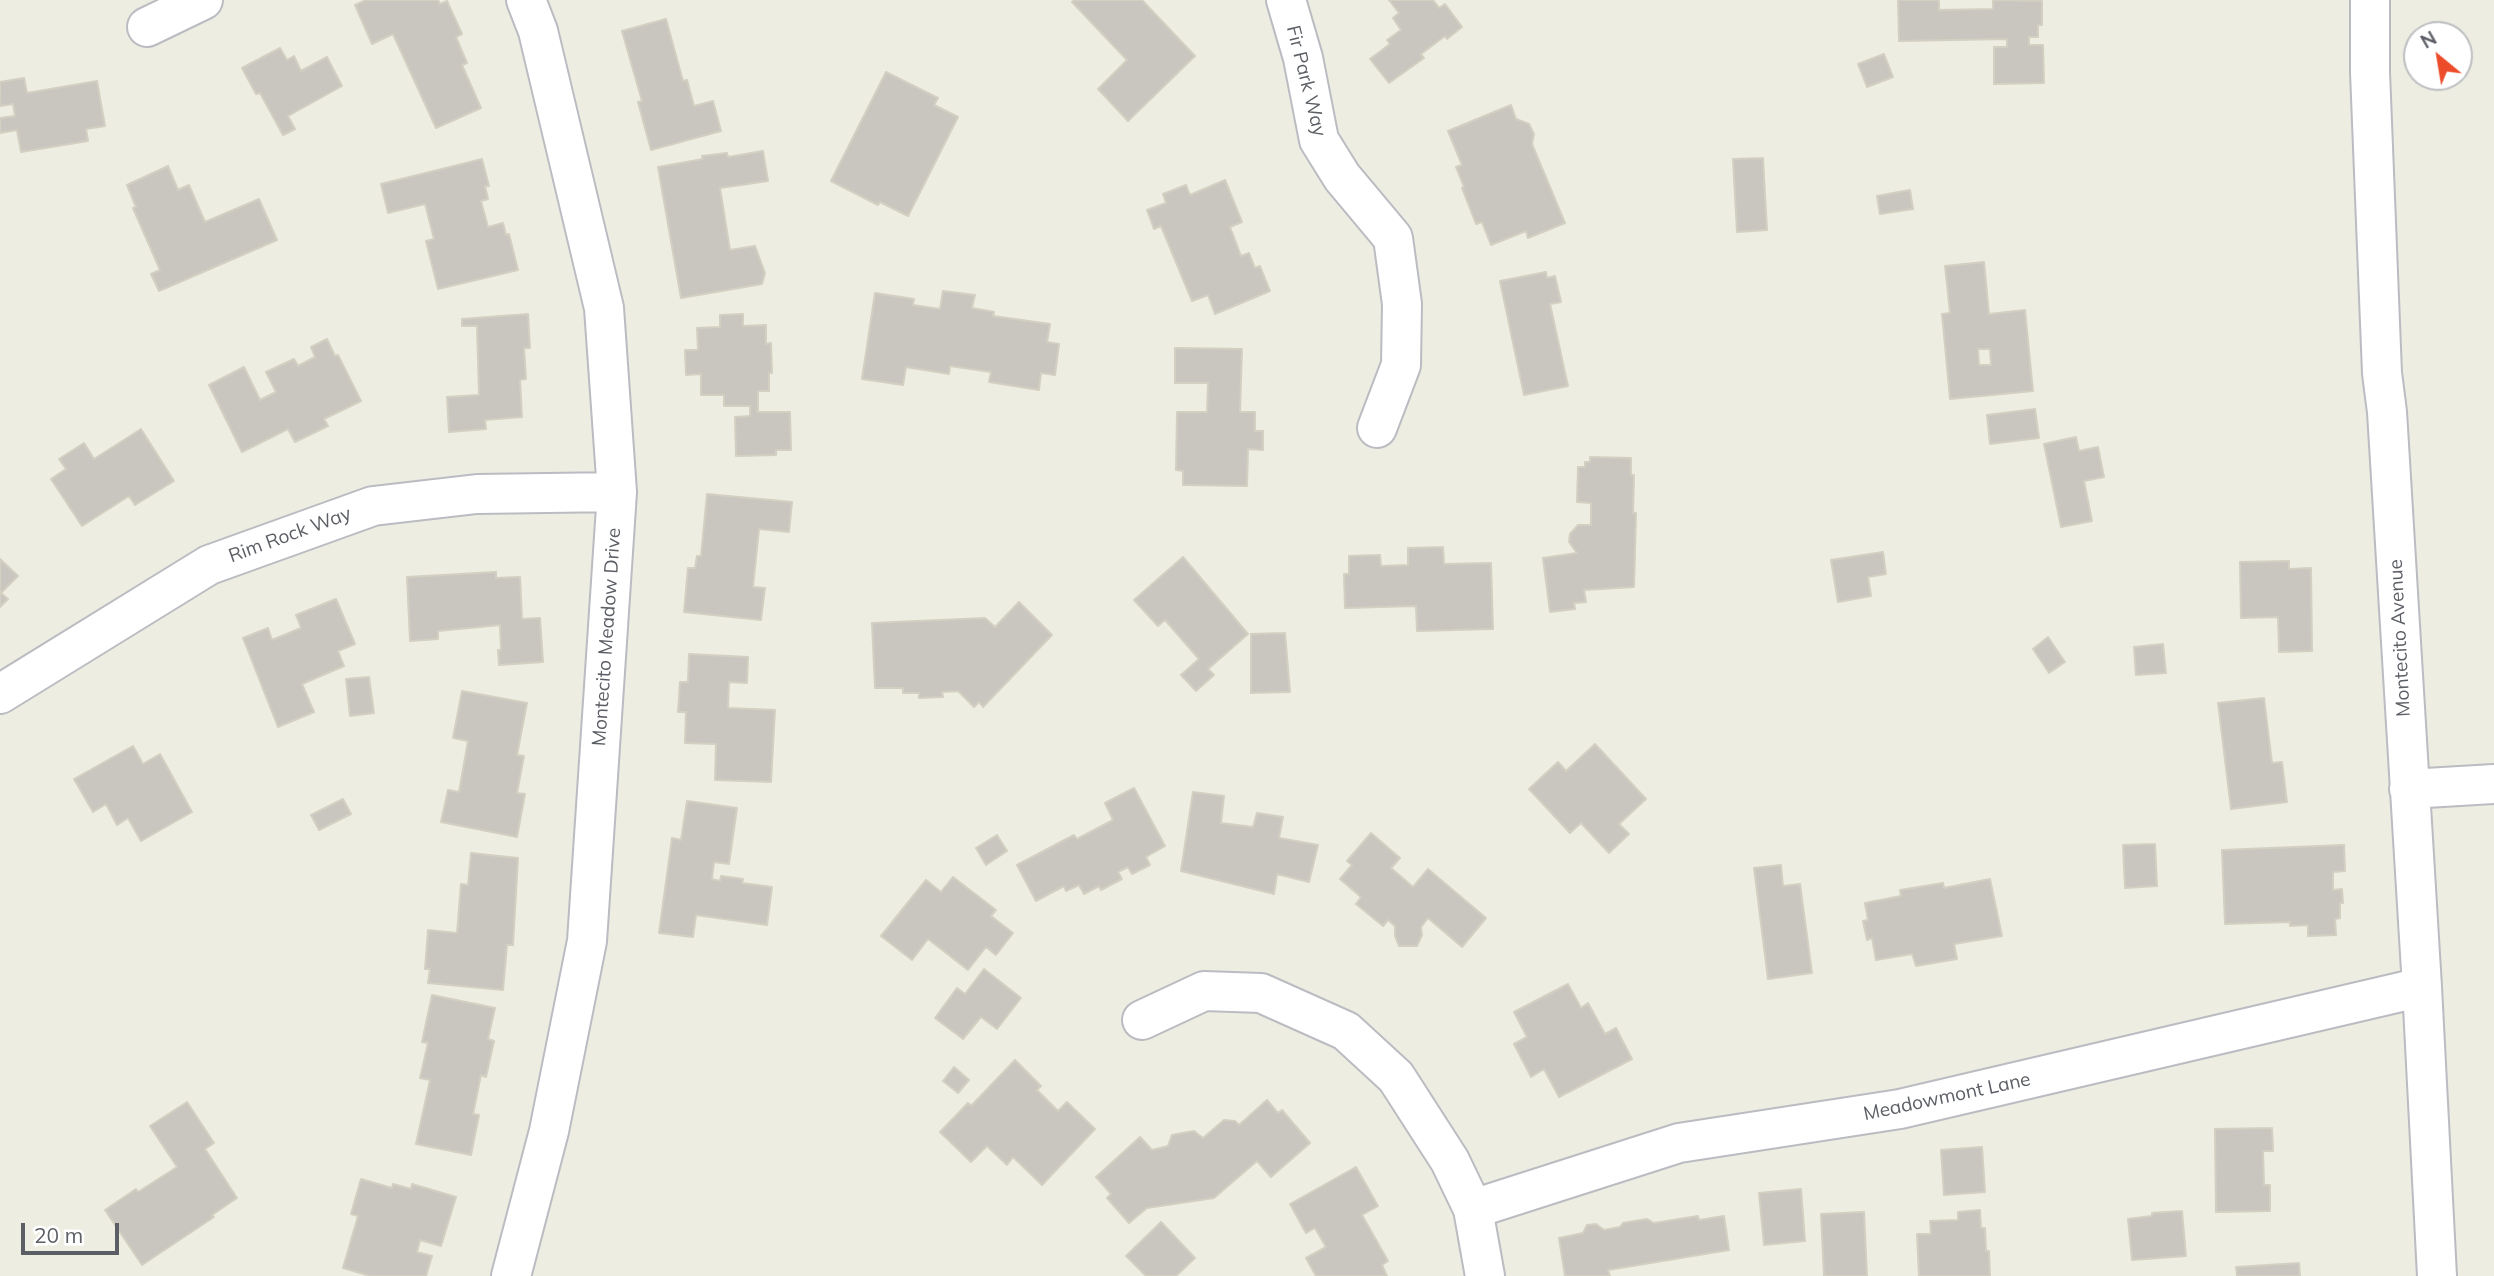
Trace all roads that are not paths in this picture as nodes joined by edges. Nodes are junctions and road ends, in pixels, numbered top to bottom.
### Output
1 (203, 0) edge
2 (526, 0) edge
3 (1286, 0) edge
4 (2370, 0) edge
5 (147, 27) dead end
6 (1377, 428) dead end
7 (617, 492) junction
8 (0, 694) edge
9 (2494, 784) edge
10 (2409, 789) junction
11 (2422, 987) junction
12 (1142, 1020) dead end
13 (1473, 1209) junction
14 (512, 1276) edge
15 (1485, 1276) edge
16 (2437, 1276) edge

1 - 5 street
2 - 7 street, Montecito Meadow Drive
3 - 6 street, Fir Park Way
4 - 10 street, Montecito Avenue
7 - 8 street, Rim Rock Way
7 - 14 street, Montecito Meadow Drive
9 - 10 street
10 - 11 street, Montecito Avenue
11 - 13 street, Meadowmont Lane
11 - 16 street, Montecito Avenue
12 - 13 street
13 - 15 street

